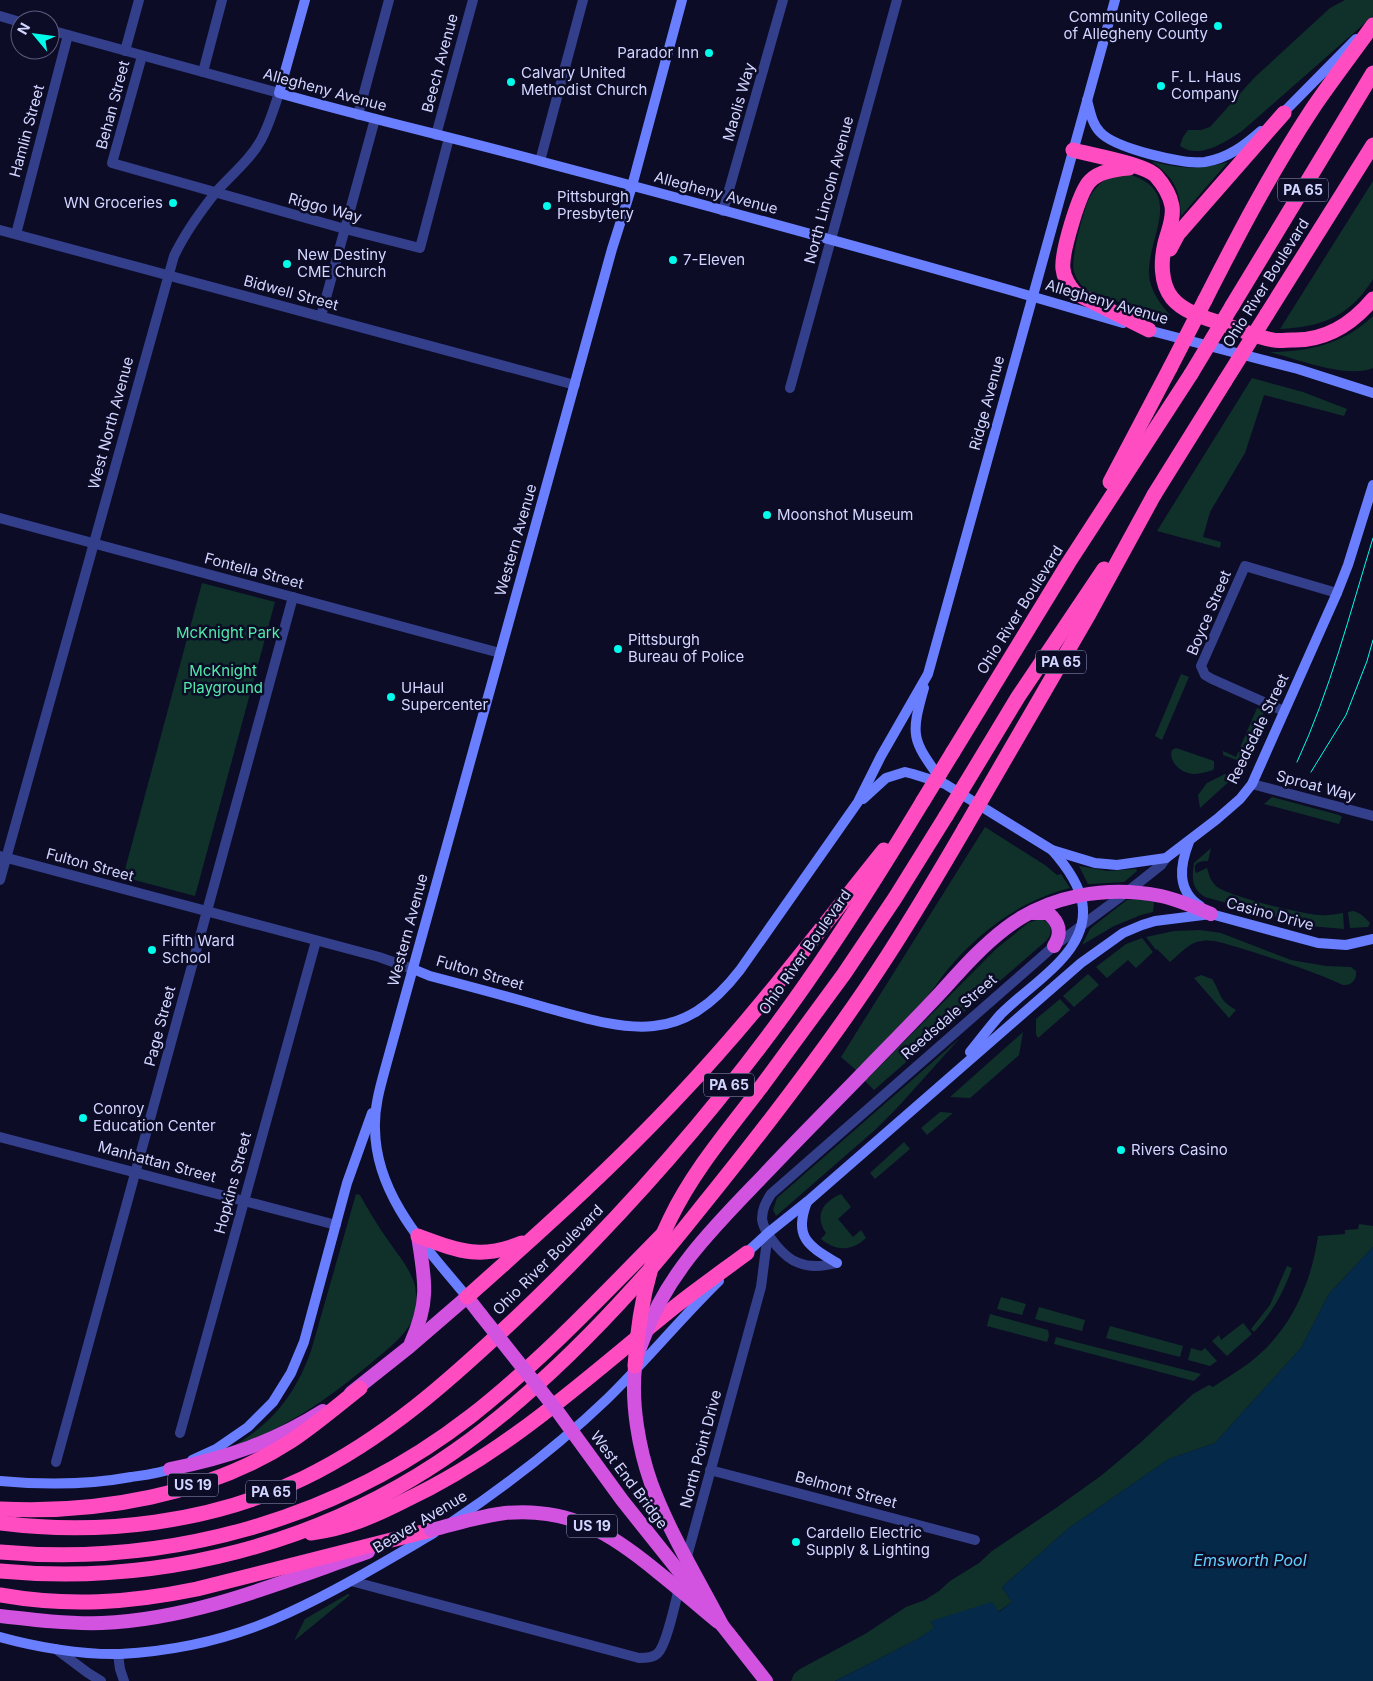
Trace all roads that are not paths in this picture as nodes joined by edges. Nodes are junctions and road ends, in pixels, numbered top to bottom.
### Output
1 (139, 0) edge
2 (222, 0) edge
3 (304, 0) edge
4 (389, 0) edge
5 (473, 0) edge
6 (583, 0) edge
7 (682, 0) edge
8 (783, 0) edge
9 (897, 0) edge
10 (1115, 0) edge
11 (1373, 24) edge
12 (60, 33) edge
13 (68, 35) junction
14 (126, 51) junction
15 (142, 56) junction
16 (203, 72) junction
17 (1373, 74) edge
18 (279, 93) junction
19 (1087, 100) junction
20 (1284, 113) junction
21 (358, 115) junction
22 (374, 120) junction
23 (436, 134) junction
24 (450, 138) junction
25 (1373, 145) edge
26 (1073, 150) junction
27 (540, 161) junction
28 (112, 163) joint
29 (1140, 167) junction
30 (632, 186) junction
31 (216, 192) junction
32 (723, 211) junction
33 (344, 229) junction
34 (0, 230) edge
35 (16, 234) junction
36 (831, 240) junction
37 (1162, 269) junction
38 (168, 275) junction
39 (1033, 296) junction
40 (1373, 299) edge
41 (321, 316) junction
42 (1149, 330) junction
43 (575, 385) junction
44 (790, 388) dead end
45 (1373, 393) edge
46 (1373, 485) edge
47 (1154, 495) junction
48 (0, 518) edge
49 (93, 544) junction
50 (1069, 562) junction
51 (1337, 593) junction
52 (293, 597) junction
53 (500, 654) junction
54 (928, 674) junction
55 (1284, 712) junction
56 (945, 784) junction
57 (1252, 784) junction
58 (922, 801) junction
59 (858, 802) junction
60 (1373, 816) edge
61 (1189, 842) junction
62 (1052, 850) junction
63 (3, 857) edge
64 (1166, 858) junction
65 (0, 880) edge
66 (1127, 892) junction
67 (1082, 895) junction
68 (207, 911) junction
69 (1032, 912) junction
70 (1211, 914) junction
71 (1081, 925) junction
72 (1373, 939) edge
73 (316, 941) junction
74 (1054, 946) junction
75 (413, 969) junction
76 (954, 1073) junction
77 (380, 1088) junction
78 (761, 1133) junction
79 (0, 1136) edge
80 (135, 1172) junction
81 (244, 1201) junction
82 (808, 1201) junction
83 (336, 1225) junction
84 (768, 1233) junction
85 (418, 1236) junction
86 (531, 1239) junction
87 (747, 1253) junction
88 (837, 1263) joint
89 (467, 1297) junction
90 (409, 1347) junction
91 (635, 1366) junction
92 (360, 1388) junction
93 (180, 1433) dead end
94 (56, 1462) dead end
95 (170, 1470) junction
96 (710, 1470) junction
97 (0, 1481) edge
98 (0, 1509) edge
99 (0, 1523) edge
100 (431, 1530) joint
101 (290, 1536) junction
102 (975, 1540) dead end
103 (0, 1552) edge
104 (307, 1567) junction
105 (0, 1571) edge
106 (351, 1581) junction
107 (0, 1595) edge
108 (0, 1616) edge
109 (722, 1625) junction
110 (0, 1637) edge
111 (56, 1649) junction
112 (118, 1654) junction
113 (101, 1681) edge
114 (124, 1681) edge
115 (766, 1681) edge

1 - 14 street, Behan Street
2 - 16 street
3 - 18 main road, West North Avenue
4 - 21 street
5 - 23 street, Beech Avenue
6 - 27 street
7 - 30 main road, Western Avenue
8 - 32 street, Maolis Way
9 - 36 street, North Lincoln Avenue
10 - 19 main road, Ridge Avenue
11 - 20 main road
11 - 50 highway, bridge
12 - 13 street, Allegheny Avenue
13 - 14 street, Allegheny Avenue
13 - 35 street, Hamlin Street
14 - 15 street, Allegheny Avenue
15 - 16 street, Allegheny Avenue
15 - 28 street, Behan Street
16 - 18 street, Allegheny Avenue
17 - 50 highway, Ohio River Boulevard / PA 65, bridge
18 - 21 main road, Allegheny Avenue
18 - 31 street, West North Avenue
19 - 20 main road
19 - 26 main road, Ridge Avenue
20 - 37 highway
21 - 22 main road, Allegheny Avenue
22 - 23 main road, Allegheny Avenue
22 - 33 street
23 - 24 main road, Allegheny Avenue
24 - 27 main road, Allegheny Avenue
24 - 33 street, Riggo Way
25 - 47 highway, Ohio River Boulevard / PA 65, bridge
26 - 29 highway
26 - 39 main road, Ridge Avenue
27 - 30 main road, Allegheny Avenue
28 - 31 street, Riggo Way
29 - 37 highway
29 - 42 highway
30 - 32 main road, Allegheny Avenue
30 - 43 main road, Western Avenue
31 - 33 street, Riggo Way
31 - 38 street, West North Avenue
32 - 36 main road, Allegheny Avenue
33 - 41 street
34 - 35 street, Bidwell Street
35 - 38 street, Bidwell Street
36 - 39 main road, Allegheny Avenue
36 - 44 street, North Lincoln Avenue
37 - 40 highway
38 - 41 street, Bidwell Street
38 - 49 street, West North Avenue
39 - 42 main road, Allegheny Avenue
39 - 54 main road, Ridge Avenue
41 - 43 street, Bidwell Street
42 - 45 main road, Allegheny Avenue
43 - 53 main road, Western Avenue
46 - 51 main road, Reedsdale Street
47 - 78 highway, Ohio River Boulevard / PA 65, bridge
47 - 91 highway, bridge
48 - 49 street, Fontella Street
49 - 52 street, Fontella Street
49 - 63 street, West North Avenue
50 - 58 highway, Ohio River Boulevard / PA 65, bridge
51 - 55 main road, Reedsdale Street
51 - 55 street, Boyce Street
52 - 53 street, Fontella Street
52 - 68 street, Page Street
53 - 75 main road, Western Avenue
54 - 56 main road
54 - 59 main road, Ridge Avenue
55 - 57 main road, Reedsdale Street
56 - 59 main road
56 - 62 main road
57 - 60 street, Sproat Way
57 - 61 main road, Reedsdale Street
58 - 86 highway
58 - 99 highway, Ohio River Boulevard / PA 65
59 - 75 main road, Fulton Street
61 - 64 main road, Reedsdale Street
61 - 70 main road
62 - 64 main road
62 - 67 main road
63 - 65 street, West North Avenue
63 - 68 street, Fulton Street
64 - 66 street, Reedsdale Street
66 - 67 highway
66 - 70 highway
66 - 71 street, Reedsdale Street
67 - 69 highway
67 - 71 main road
68 - 73 street, Fulton Street
68 - 80 street, Page Street
69 - 74 highway
69 - 91 highway, bridge
70 - 72 main road, Casino Drive
70 - 76 main road, Casino Drive
71 - 74 street, Reedsdale Street
71 - 76 main road
73 - 75 street, Fulton Street
73 - 81 street, Hopkins Street
74 - 84 street, Reedsdale Street
75 - 77 main road, Western Avenue
76 - 82 main road
77 - 83 main road, Western Avenue
77 - 85 main road, Western Avenue
78 - 101 highway, Ohio River Boulevard / PA 65
78 - 103 highway
79 - 80 street, Manhattan Street
80 - 81 street, Manhattan Street
80 - 94 street, Page Street
81 - 83 street, Manhattan Street
81 - 93 street, Hopkins Street
82 - 84 main road
82 - 88 main road
83 - 95 main road, Western Avenue
84 - 87 main road, Beaver Avenue
84 - 88 street
84 - 96 street, North Point Drive
85 - 86 highway
85 - 89 main road, Western Avenue
85 - 90 highway
86 - 89 highway
87 - 101 highway
87 - 106 main road, Beaver Avenue
89 - 90 highway, US 19
89 - 109 highway, West End Bridge / US 19, bridge
90 - 92 highway, US 19
91 - 109 highway, bridge
92 - 95 highway
92 - 98 highway, US 19
95 - 97 main road, Western Avenue
96 - 102 street, Belmont Street
96 - 106 street, North Point Drive
100 - 104 highway, US 19
100 - 109 highway, US 19, bridge
101 - 105 highway, Ohio River Boulevard / PA 65
104 - 107 highway, US 19
104 - 108 highway
106 - 112 main road, Beaver Avenue
109 - 115 highway, West End Bridge / US 19
110 - 111 main road, Beaver Avenue
111 - 112 main road, Beaver Avenue
111 - 113 street
112 - 114 street

